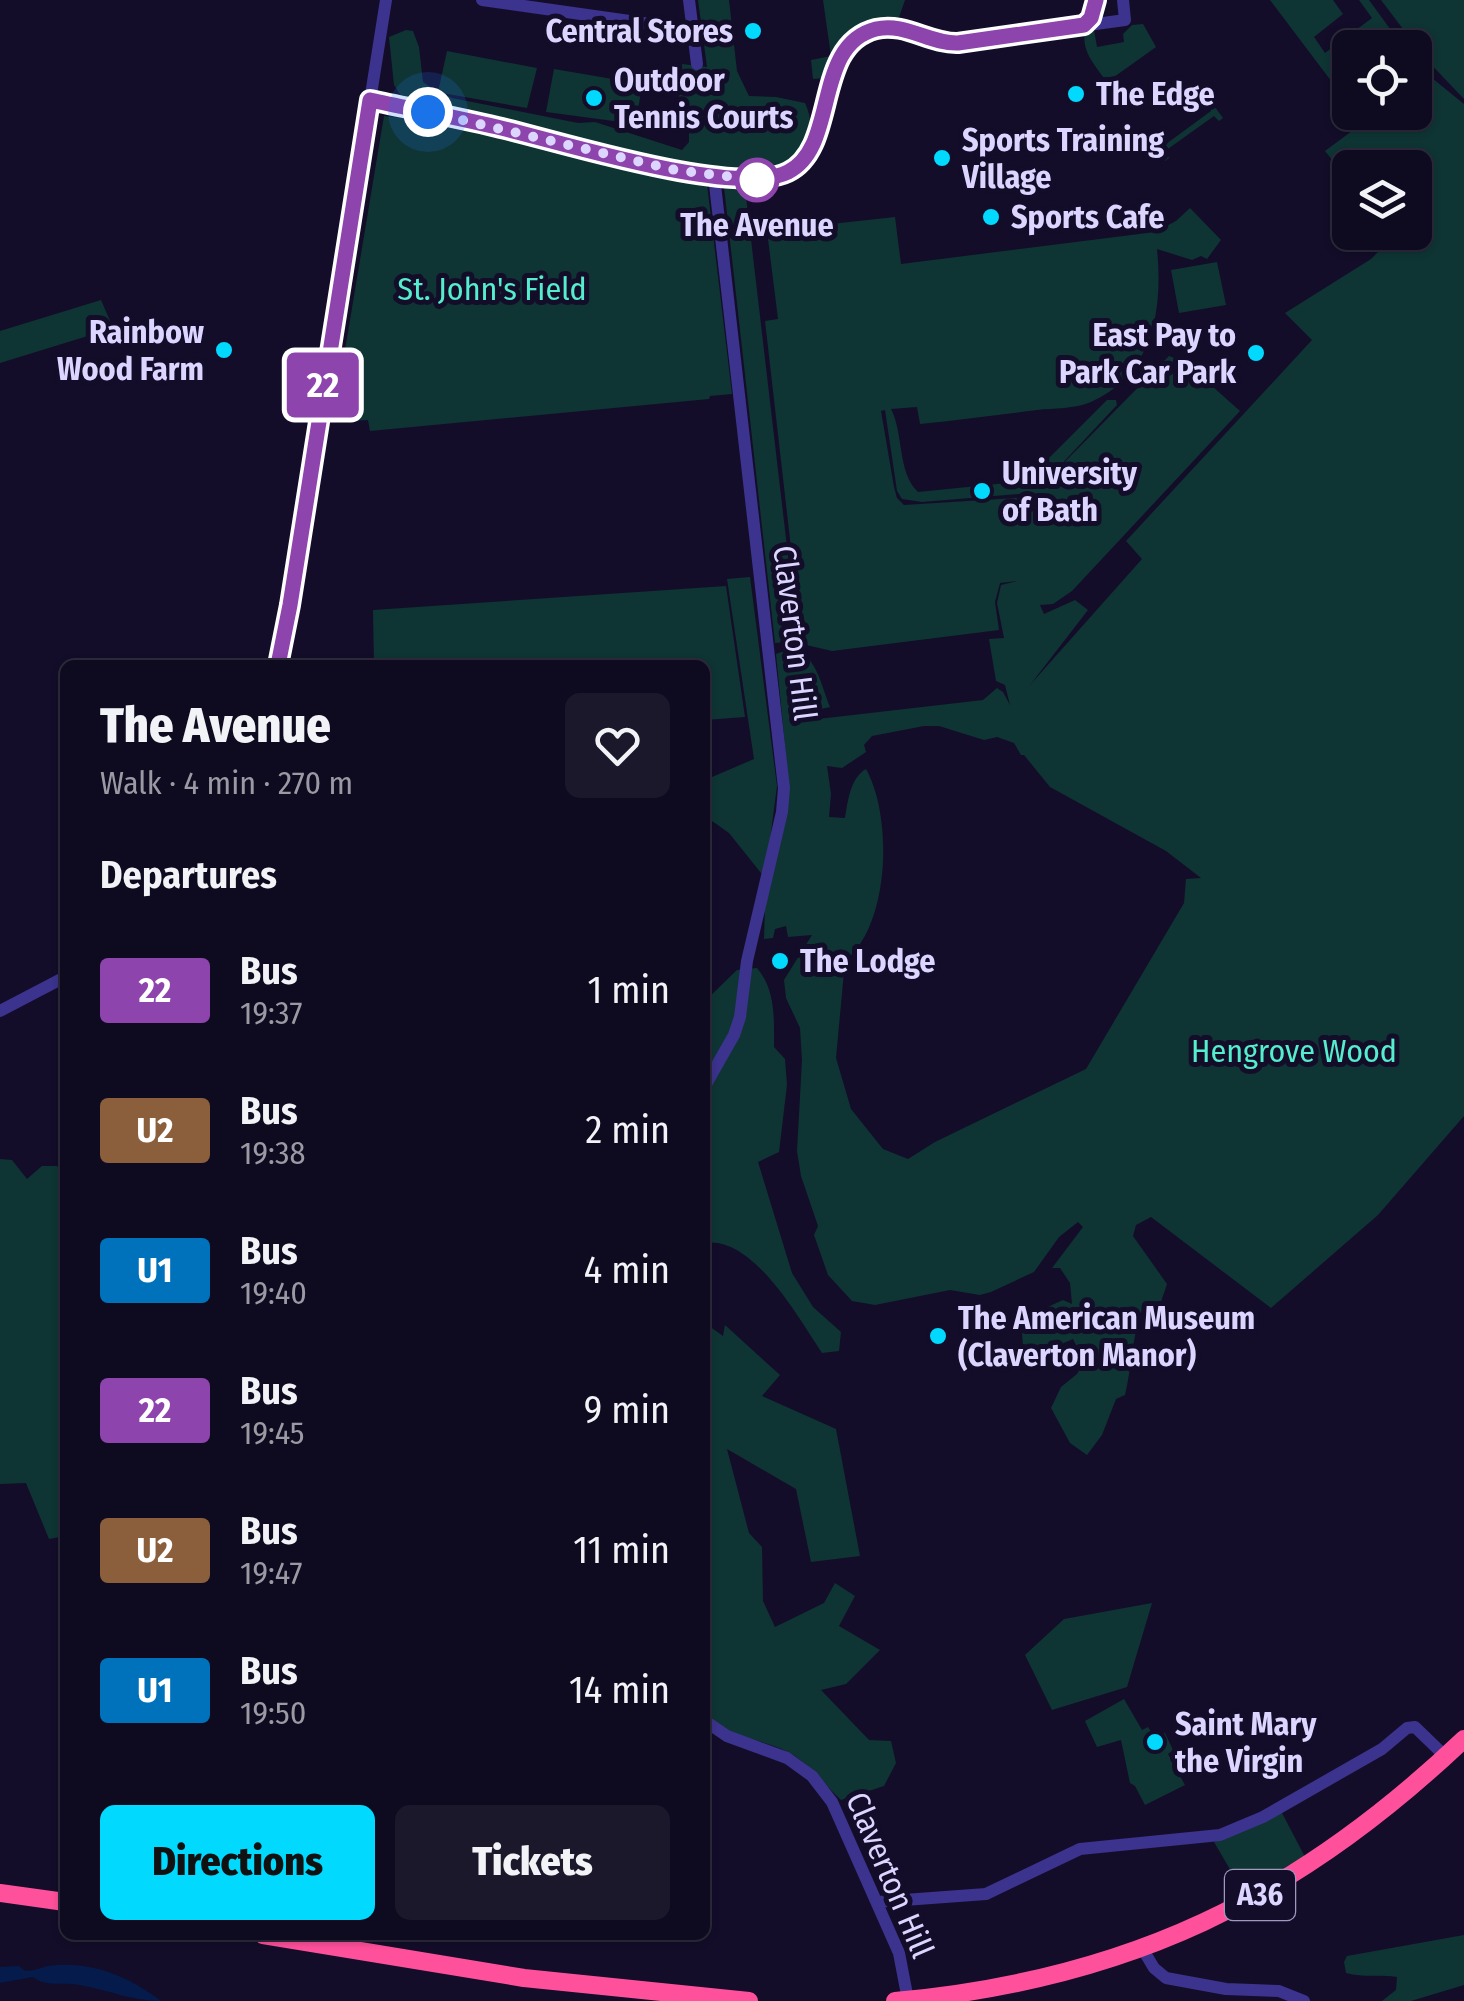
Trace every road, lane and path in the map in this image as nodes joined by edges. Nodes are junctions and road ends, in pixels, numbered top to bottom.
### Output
1 (386, 0) edge
2 (482, 0) edge
3 (690, 0) edge
4 (1096, 0) edge
5 (1123, 0) edge
6 (1084, 25) junction
7 (693, 30) junction
8 (697, 64) dead end
9 (370, 100) junction
10 (714, 176) junction
11 (279, 660) edge
12 (60, 981) edge
13 (0, 1011) edge
14 (710, 1077) edge
15 (710, 1725) edge
16 (1464, 1739) edge
17 (1446, 1756) junction
18 (0, 1893) edge
19 (60, 1901) edge
20 (877, 1902) junction
21 (293, 1940) edge
22 (1142, 1948) junction
23 (908, 2000) edge
24 (750, 2001) edge
25 (894, 2001) edge
26 (1304, 2001) edge

1 - 9 street
2 - 7 street
3 - 7 street
4 - 6 street
5 - 6 street
6 - 10 street
7 - 8 street
9 - 10 street
9 - 11 street
10 - 14 street, Claverton Hill
12 - 13 street
15 - 20 street, Claverton Hill
16 - 17 highway, A36
17 - 20 street
17 - 22 highway, A36
18 - 19 highway
20 - 23 street, Claverton Hill
21 - 24 highway
22 - 23 highway, A36
22 - 26 street
23 - 25 highway, A36

